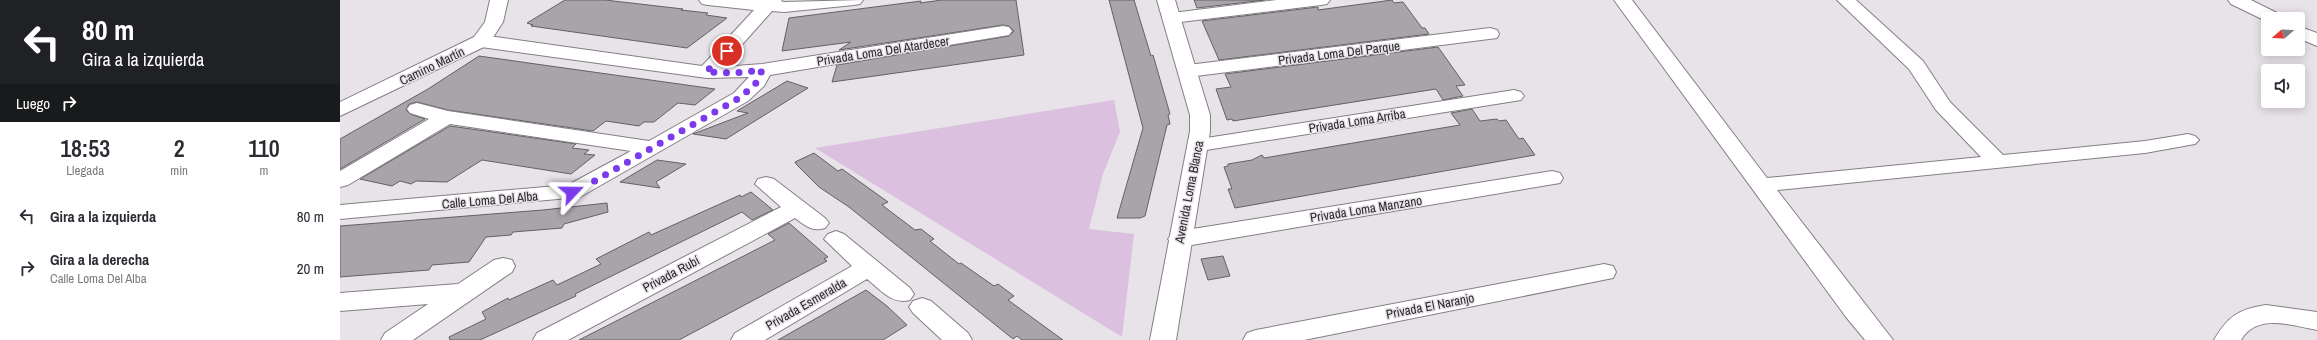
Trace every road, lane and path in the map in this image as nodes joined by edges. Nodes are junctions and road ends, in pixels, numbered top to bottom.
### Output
1 (499, 0) edge
2 (708, 0) edge
3 (854, 0) edge
4 (1321, 0) edge
5 (1623, 0) edge
6 (1846, 0) edge
7 (2237, 0) edge
8 (770, 4) edge
9 (1169, 9) edge
10 (2261, 12) edge
11 (1002, 31) dead end
12 (1490, 34) dead end
13 (2305, 34) edge
14 (2317, 40) edge
15 (481, 41) junction
16 (1188, 71) junction
17 (706, 72) junction
18 (760, 76) junction
19 (1514, 96) dead end
20 (340, 110) edge
21 (417, 110) dead end
22 (447, 117) junction
23 (2188, 140) dead end
24 (1200, 145) junction
25 (653, 148) junction
26 (1998, 162) junction
27 (1552, 178) dead end
28 (340, 180) edge
29 (766, 184) dead end
30 (1762, 184) junction
31 (796, 208) junction
32 (340, 212) edge
33 (817, 223) dead end
34 (836, 239) dead end
35 (1180, 240) junction
36 (503, 266) dead end
37 (869, 267) junction
38 (1604, 272) dead end
39 (461, 293) junction
40 (340, 302) edge
41 (2317, 321) edge
42 (951, 338) edge
43 (394, 340) edge
44 (546, 340) edge
45 (744, 340) edge
46 (1163, 340) edge
47 (1256, 340) edge
48 (1880, 340) edge
49 (2227, 340) edge

1 - 15 street, Camino Martín
2 - 8 street
3 - 8 street
4 - 9 street
5 - 30 street
6 - 26 street
7 - 10 street
8 - 17 street
9 - 16 street, Avenida Loma Blanca
11 - 18 street, Privada Loma Del Atardecer
12 - 16 street, Privada Loma Del Parque
13 - 14 street
15 - 17 street, Privada Loma Del Atardecer
15 - 20 street, Camino Martín
16 - 24 street, Avenida Loma Blanca
17 - 18 street, Privada Loma Del Atardecer
18 - 25 street, Calle Loma Del Alba
19 - 24 street, Privada Loma Arriba
21 - 22 street
22 - 25 street
22 - 28 street
23 - 26 street
24 - 35 street, Avenida Loma Blanca
25 - 32 street, Calle Loma Del Alba
26 - 30 street
27 - 35 street, Privada Loma Manzano
29 - 31 street
30 - 48 street
31 - 33 street
31 - 44 street, Privada Rubí
34 - 37 street
35 - 46 street, Avenida Loma Blanca
36 - 39 street
37 - 42 street
37 - 45 street, Privada Esmeralda
38 - 47 street, Privada El Naranjo
39 - 40 street
39 - 43 street
41 - 49 street

